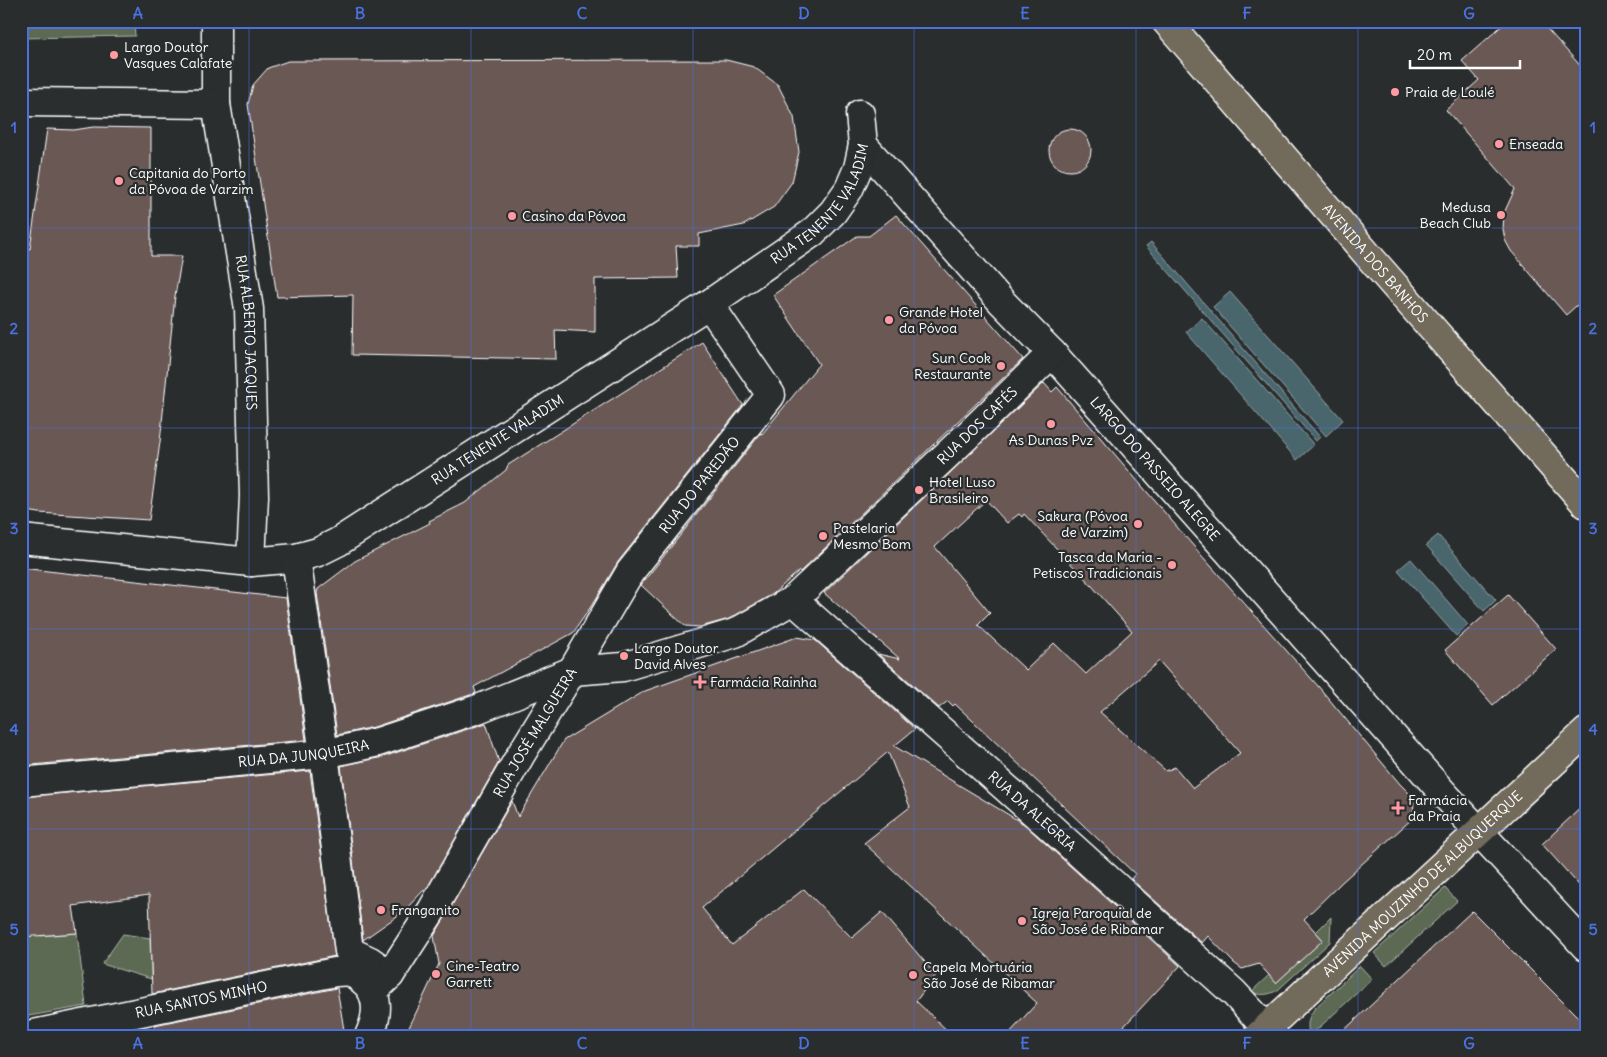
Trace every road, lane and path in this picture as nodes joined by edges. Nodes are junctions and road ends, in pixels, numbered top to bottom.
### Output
1 (216, 21) edge
2 (1166, 21) edge
3 (21, 102) edge
4 (216, 104) junction
5 (860, 114) dead end
6 (863, 145) junction
7 (709, 304) junction
8 (1052, 353) junction
9 (1586, 504) edge
10 (21, 539) edge
11 (296, 558) junction
12 (251, 562) junction
13 (793, 600) junction
14 (572, 671) junction
15 (1586, 732) edge
16 (324, 754) junction
17 (21, 782) edge
18 (1478, 831) junction
19 (1586, 947) edge
20 (382, 983) junction
21 (1266, 1033) edge
22 (24, 1036) edge
23 (369, 1036) edge

1 - 4 street, RUA ALBERTO JACQUES
2 - 9 main road, AVENIDA DOS BANHOS
3 - 4 street
4 - 12 street, RUA ALBERTO JACQUES
5 - 6 street, RUA TENENTE VALADIM
6 - 7 street, RUA TENENTE VALADIM
6 - 8 street, LARGO DO PASSEIO ALEGRE
7 - 11 street, RUA TENENTE VALADIM
7 - 14 street, RUA DO PAREDÃO
8 - 13 street, RUA DOS CAFÉS
8 - 18 street, LARGO DO PASSEIO ALEGRE
10 - 12 street, RUA TENENTE VALADIM
11 - 12 street, RUA TENENTE VALADIM
11 - 16 street
13 - 14 street, RUA JOSÉ MALGUEIRA
13 - 21 street, RUA DA ALEGRIA
14 - 16 street, RUA DA JUNQUEIRA
14 - 20 street, RUA JOSÉ MALGUEIRA
15 - 18 main road, AVENIDA MOUZINHO DE ALBUQUERQUE
16 - 17 street, RUA DA JUNQUEIRA
16 - 20 street
18 - 19 street, LARGO DO PASSEIO ALEGRE
18 - 21 main road, AVENIDA MOUZINHO DE ALBUQUERQUE
20 - 22 street, RUA SANTOS MINHO
20 - 23 street

